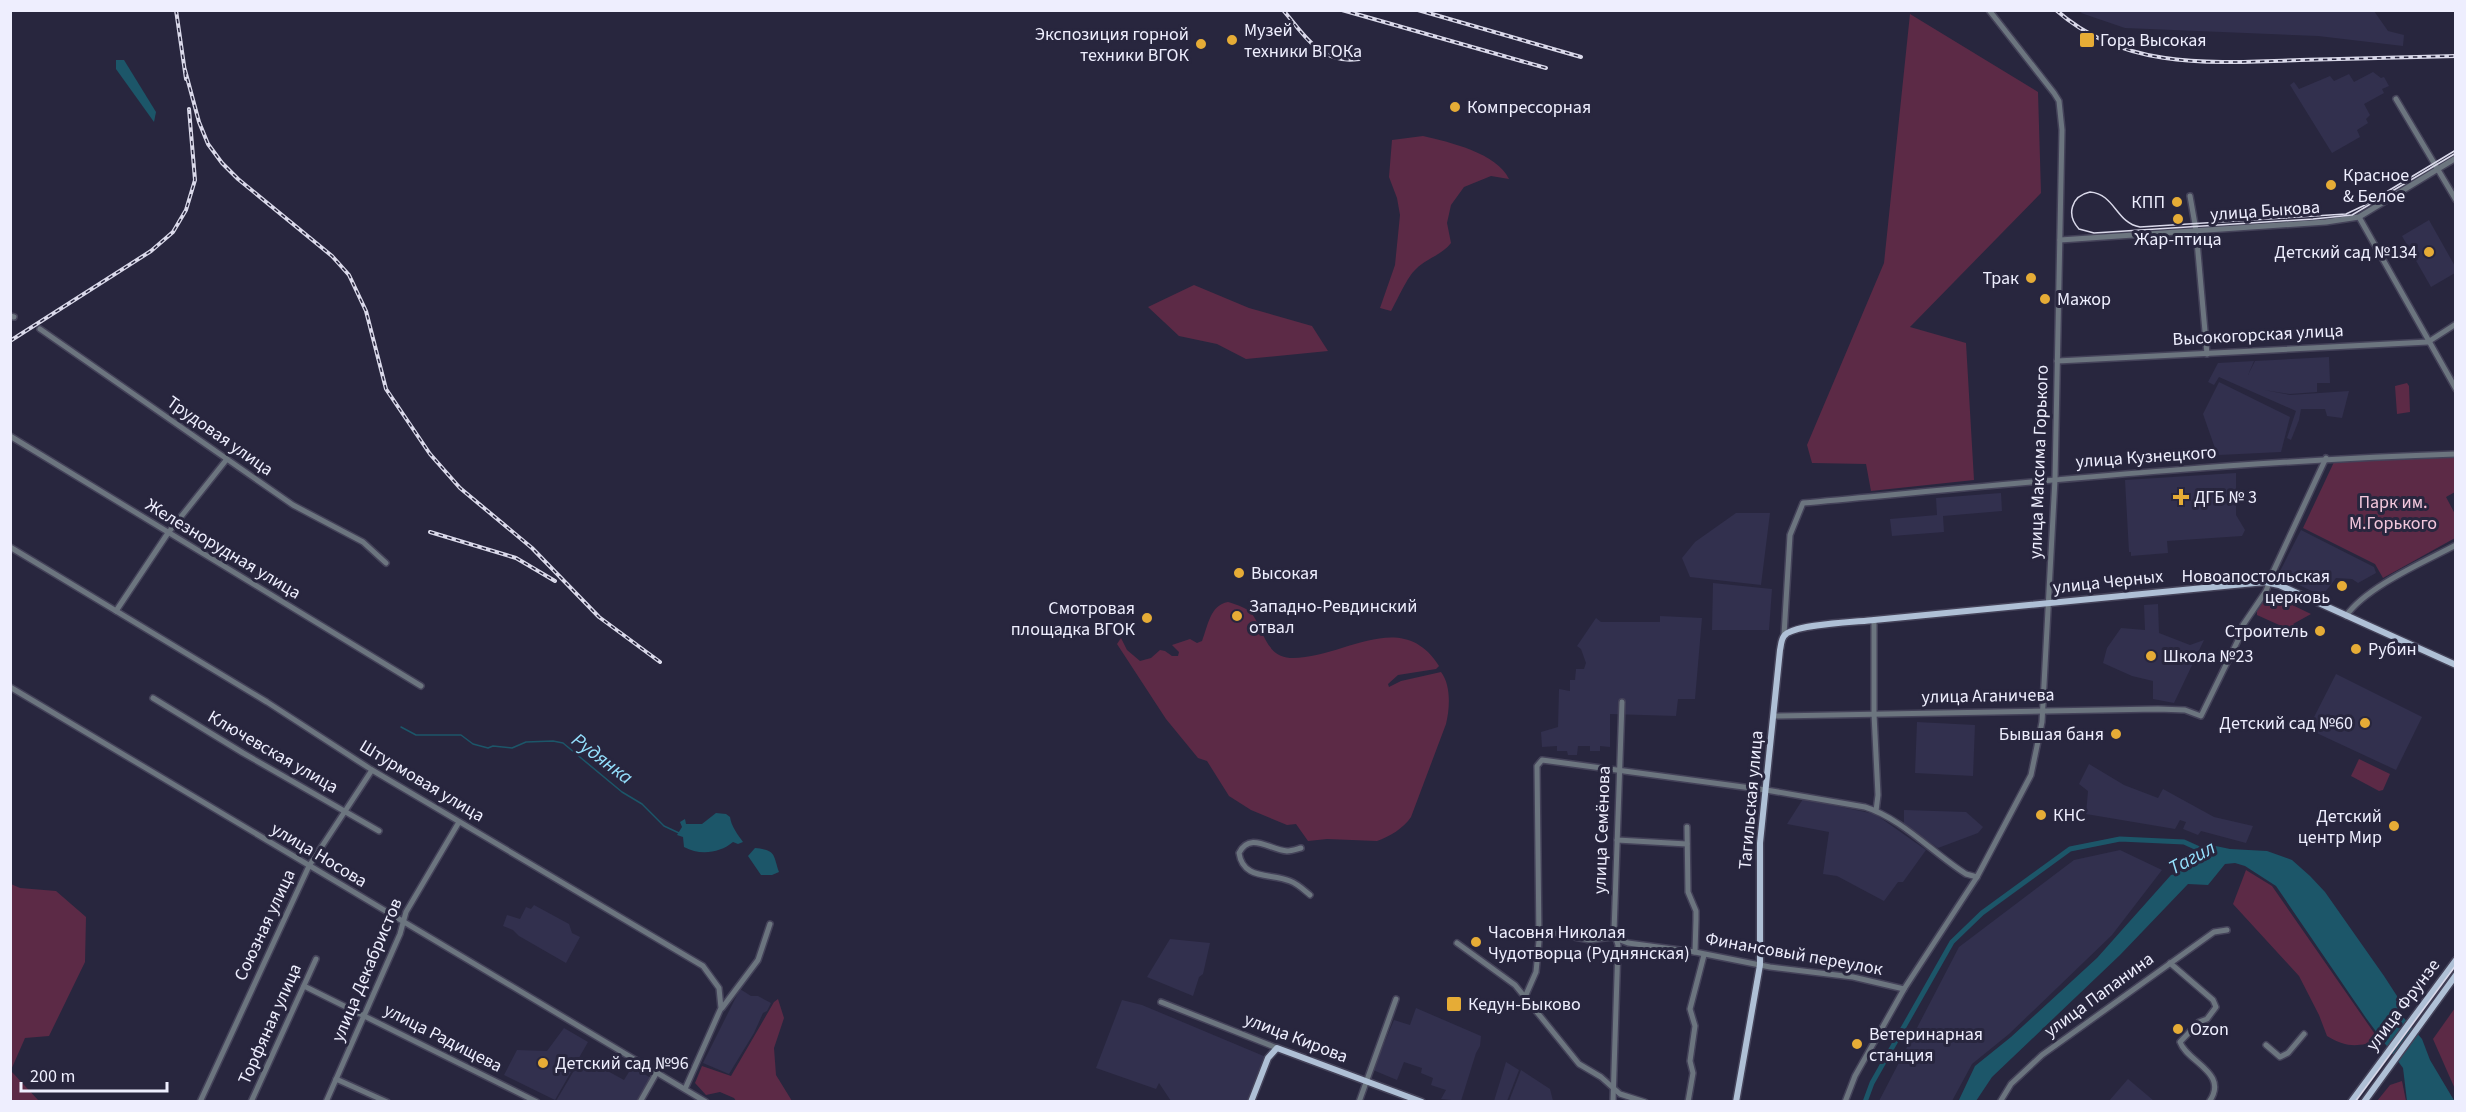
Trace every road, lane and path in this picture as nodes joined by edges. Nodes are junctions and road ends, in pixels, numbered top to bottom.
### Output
1 (1989, 10) edge
2 (2396, 99) dead end
3 (2456, 158) edge
4 (2438, 168) junction
5 (2190, 196) dead end
6 (2456, 200) edge
7 (2359, 217) junction
8 (2196, 230) junction
9 (2060, 240) junction
10 (2456, 324) edge
11 (40, 329) dead end
12 (2428, 342) junction
13 (2207, 354) junction
14 (2057, 361) junction
15 (2456, 389) edge
16 (10, 436) edge
17 (2456, 454) edge
18 (2326, 458) junction
19 (227, 459) junction
20 (2055, 479) junction
21 (1803, 503) joint
22 (168, 533) junction
23 (2456, 545) edge
24 (10, 547) edge
25 (386, 562) dead end
26 (2270, 583) junction
27 (2048, 603) junction
28 (116, 611) junction
29 (2346, 616) junction
30 (1874, 620) junction
31 (1784, 635) junction
32 (2456, 665) edge
33 (421, 686) dead end
34 (10, 687) edge
35 (153, 698) dead end
36 (1622, 702) dead end
37 (2043, 709) junction
38 (1874, 714) junction
39 (1774, 716) junction
40 (1618, 769) junction
41 (372, 770) junction
42 (1766, 790) junction
43 (1876, 811) junction
44 (345, 812) junction
45 (459, 822) junction
46 (1686, 826) dead end
47 (379, 831) dead end
48 (1617, 840) junction
49 (1687, 844) junction
50 (1301, 848) dead end
51 (309, 867) junction
52 (1977, 877) junction
53 (1311, 895) dead end
54 (402, 922) junction
55 (770, 924) dead end
56 (1538, 930) junction
57 (2227, 930) dead end
58 (1617, 939) junction
59 (1457, 943) dead end
60 (1695, 952) junction
61 (1704, 955) junction
62 (316, 959) dead end
63 (2456, 960) edge
64 (2170, 963) junction
65 (1760, 965) junction
66 (2456, 975) edge
67 (304, 986) junction
68 (1904, 989) junction
69 (1524, 997) junction
70 (1396, 999) dead end
71 (1161, 1002) dead end
72 (722, 1008) junction
73 (365, 1016) junction
74 (2304, 1034) dead end
75 (2266, 1045) dead end
76 (1277, 1048) junction
77 (657, 1072) junction
78 (336, 1079) junction
79 (1367, 1080) junction
80 (685, 1089) junction
81 (1613, 1089) junction
82 (2354, 1100) edge
83 (200, 1101) edge
84 (251, 1101) edge
85 (326, 1101) edge
86 (387, 1101) edge
87 (537, 1101) edge
88 (640, 1101) edge
89 (706, 1101) edge
90 (1251, 1101) edge
91 (1359, 1101) edge
92 (1422, 1101) edge
93 (1613, 1101) edge
94 (1645, 1101) edge
95 (1688, 1101) edge
96 (1736, 1101) edge
97 (1845, 1101) edge
98 (2000, 1101) edge
99 (2209, 1101) edge
100 (2364, 1101) edge

1 - 9 street, улица Максима Горького
2 - 4 street
3 - 4 street, улица Быкова
4 - 6 street
4 - 7 street, улица Быкова
5 - 8 street
7 - 8 street, улица Быкова
7 - 12 street
8 - 9 street, улица Быкова
8 - 13 street
9 - 14 street, улица Максима Горького
10 - 12 street, Высокогорская улица
11 - 19 street, Трудовая улица
12 - 13 street, Высокогорская улица
12 - 15 street
13 - 14 street, Высокогорская улица
14 - 20 street, улица Максима Горького
16 - 22 street, Железнорудная улица
17 - 18 street, улица Кузнецкого
18 - 20 street, улица Кузнецкого
18 - 26 street
19 - 22 street
19 - 25 street, Трудовая улица
20 - 21 street, улица Кузнецкого
20 - 27 street, улица Максима Горького
21 - 31 street, Тагильская улица
22 - 28 street
22 - 33 street, Железнорудная улица
23 - 29 street
24 - 28 street, Штурмовая улица
26 - 27 main road, улица Черных
26 - 29 main road, улица Черных
26 - 37 street, улица Аганичева
27 - 30 main road, улица Черных
27 - 37 street, улица Максима Горького
28 - 41 street, Штурмовая улица
29 - 32 main road, улица Черных
30 - 31 main road, улица Черных
30 - 38 street
31 - 39 main road, Тагильская улица
34 - 51 street, улица Носова
35 - 44 street, Ключевская улица
36 - 40 street, улица Семёнова
37 - 38 street, улица Аганичева
37 - 52 street, улица Максима Горького
38 - 39 street, улица Аганичева
38 - 43 street
39 - 42 main road, Тагильская улица
40 - 42 street
40 - 48 street, улица Семёнова
40 - 56 street
41 - 44 street, Союзная улица
41 - 45 street, Штурмовая улица
42 - 43 street
42 - 65 main road, Тагильская улица
43 - 52 street
44 - 47 street, Ключевская улица
44 - 51 street, Союзная улица
45 - 54 street, улица Декабристов
45 - 72 street, Штурмовая улица
46 - 49 street
48 - 49 street
48 - 58 street, улица Семёнова
49 - 60 street
50 - 53 street
51 - 54 street, улица Носова
51 - 83 street, Союзная улица
52 - 68 street, улица Максима Горького
54 - 73 street, улица Декабристов
54 - 77 street, улица Носова
55 - 72 street
56 - 58 street, Финансовый переулок
56 - 69 street
57 - 64 street, улица Папанина
58 - 60 street, Финансовый переулок
58 - 81 street, улица Семёнова
59 - 69 street
60 - 61 street, Финансовый переулок
61 - 65 street, Финансовый переулок
61 - 95 street
62 - 67 street, Торфяная улица
63 - 82 main road, улица Фрунзе
64 - 98 street, улица Папанина
64 - 99 street
65 - 68 street, Финансовый переулок
65 - 96 main road, Тагильская улица
66 - 100 main road, улица Фрунзе
67 - 73 street, улица Радищева
67 - 84 street, Торфяная улица
68 - 97 street, улица Максима Горького
69 - 81 street
70 - 79 street
71 - 76 street, улица Кирова
72 - 80 street
73 - 78 street, улица Декабристов
73 - 87 street, улица Радищева
74 - 75 street
76 - 79 main road, улица Кирова
76 - 90 main road
77 - 80 street, улица Носова
77 - 88 street
78 - 85 street, улица Декабристов
78 - 86 street
79 - 91 street
79 - 92 main road, улица Кирова
80 - 89 street, улица Носова
81 - 93 street, улица Семёнова
81 - 94 street

